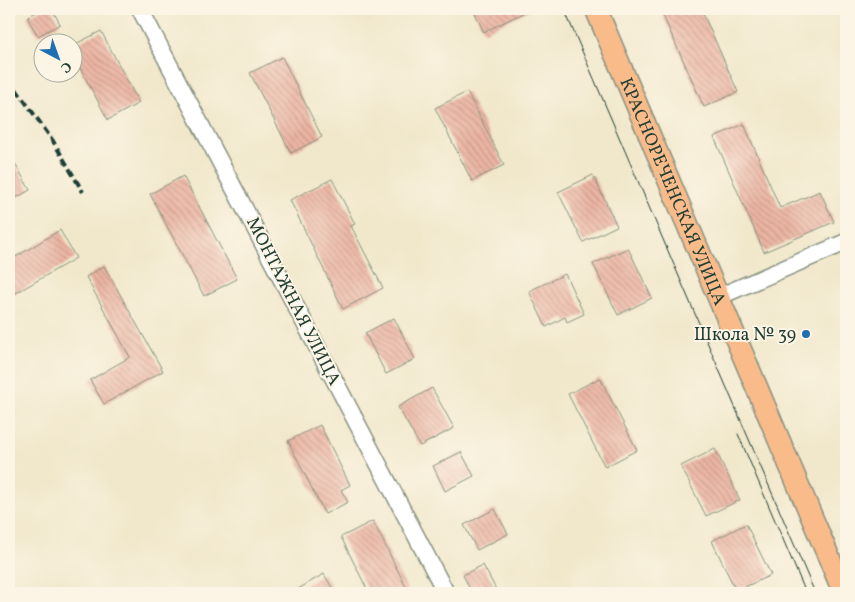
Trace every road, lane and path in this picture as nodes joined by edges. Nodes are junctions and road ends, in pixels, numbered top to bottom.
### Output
1 (140, 9) edge
2 (596, 9) edge
3 (846, 242) edge
4 (718, 297) junction
5 (446, 593) edge
6 (844, 593) edge

1 - 5 street, МОНТАЖНАЯ УЛИЦА
2 - 4 main road, КРАСНОРЕЧЕНСКАЯ УЛИЦА
3 - 4 street
4 - 6 main road, КРАСНОРЕЧЕНСКАЯ УЛИЦА

